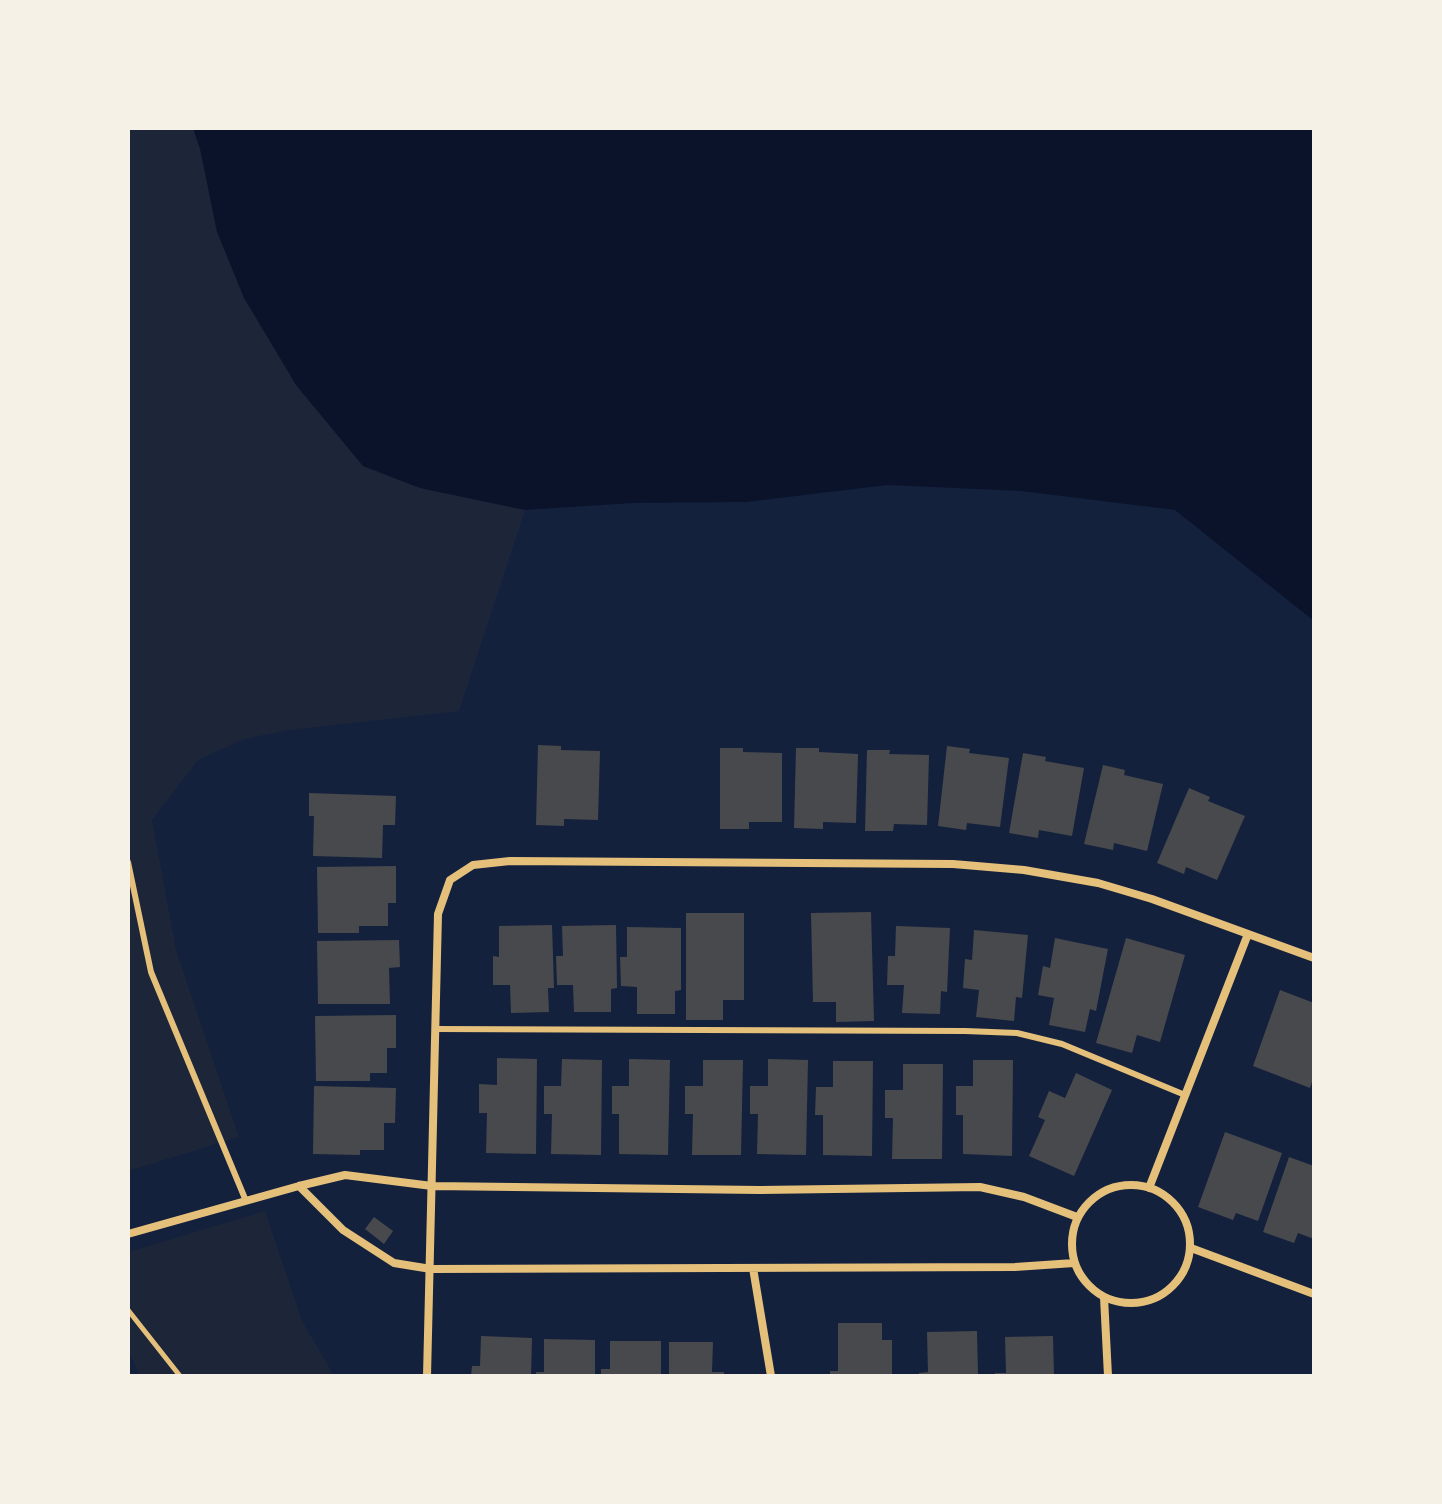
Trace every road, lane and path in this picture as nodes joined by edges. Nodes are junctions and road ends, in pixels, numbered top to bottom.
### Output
1 (128, 862) edge
2 (1248, 934) junction
3 (1314, 958) edge
4 (435, 1029) junction
5 (1185, 1095) junction
6 (299, 1186) junction
7 (432, 1186) junction
8 (1149, 1188) junction
9 (246, 1201) junction
10 (1077, 1217) junction
11 (128, 1234) edge
12 (1191, 1248) junction
13 (1074, 1263) junction
14 (753, 1268) junction
15 (431, 1269) junction
16 (1314, 1294) edge
17 (1104, 1297) junction
18 (128, 1310) edge
19 (180, 1376) edge
20 (427, 1376) edge
21 (771, 1376) edge
22 (1108, 1376) edge

1 - 9 lane
2 - 3 street
2 - 4 street
2 - 5 street
4 - 5 lane
4 - 7 street
5 - 8 street
6 - 7 street
6 - 9 street
6 - 15 street
7 - 10 street
7 - 15 street
8 - 10 street
8 - 12 street
9 - 11 street
10 - 13 street
12 - 16 street
12 - 17 street
13 - 14 street
13 - 17 street
14 - 15 street
14 - 21 street
15 - 20 street
17 - 22 street
18 - 19 path

